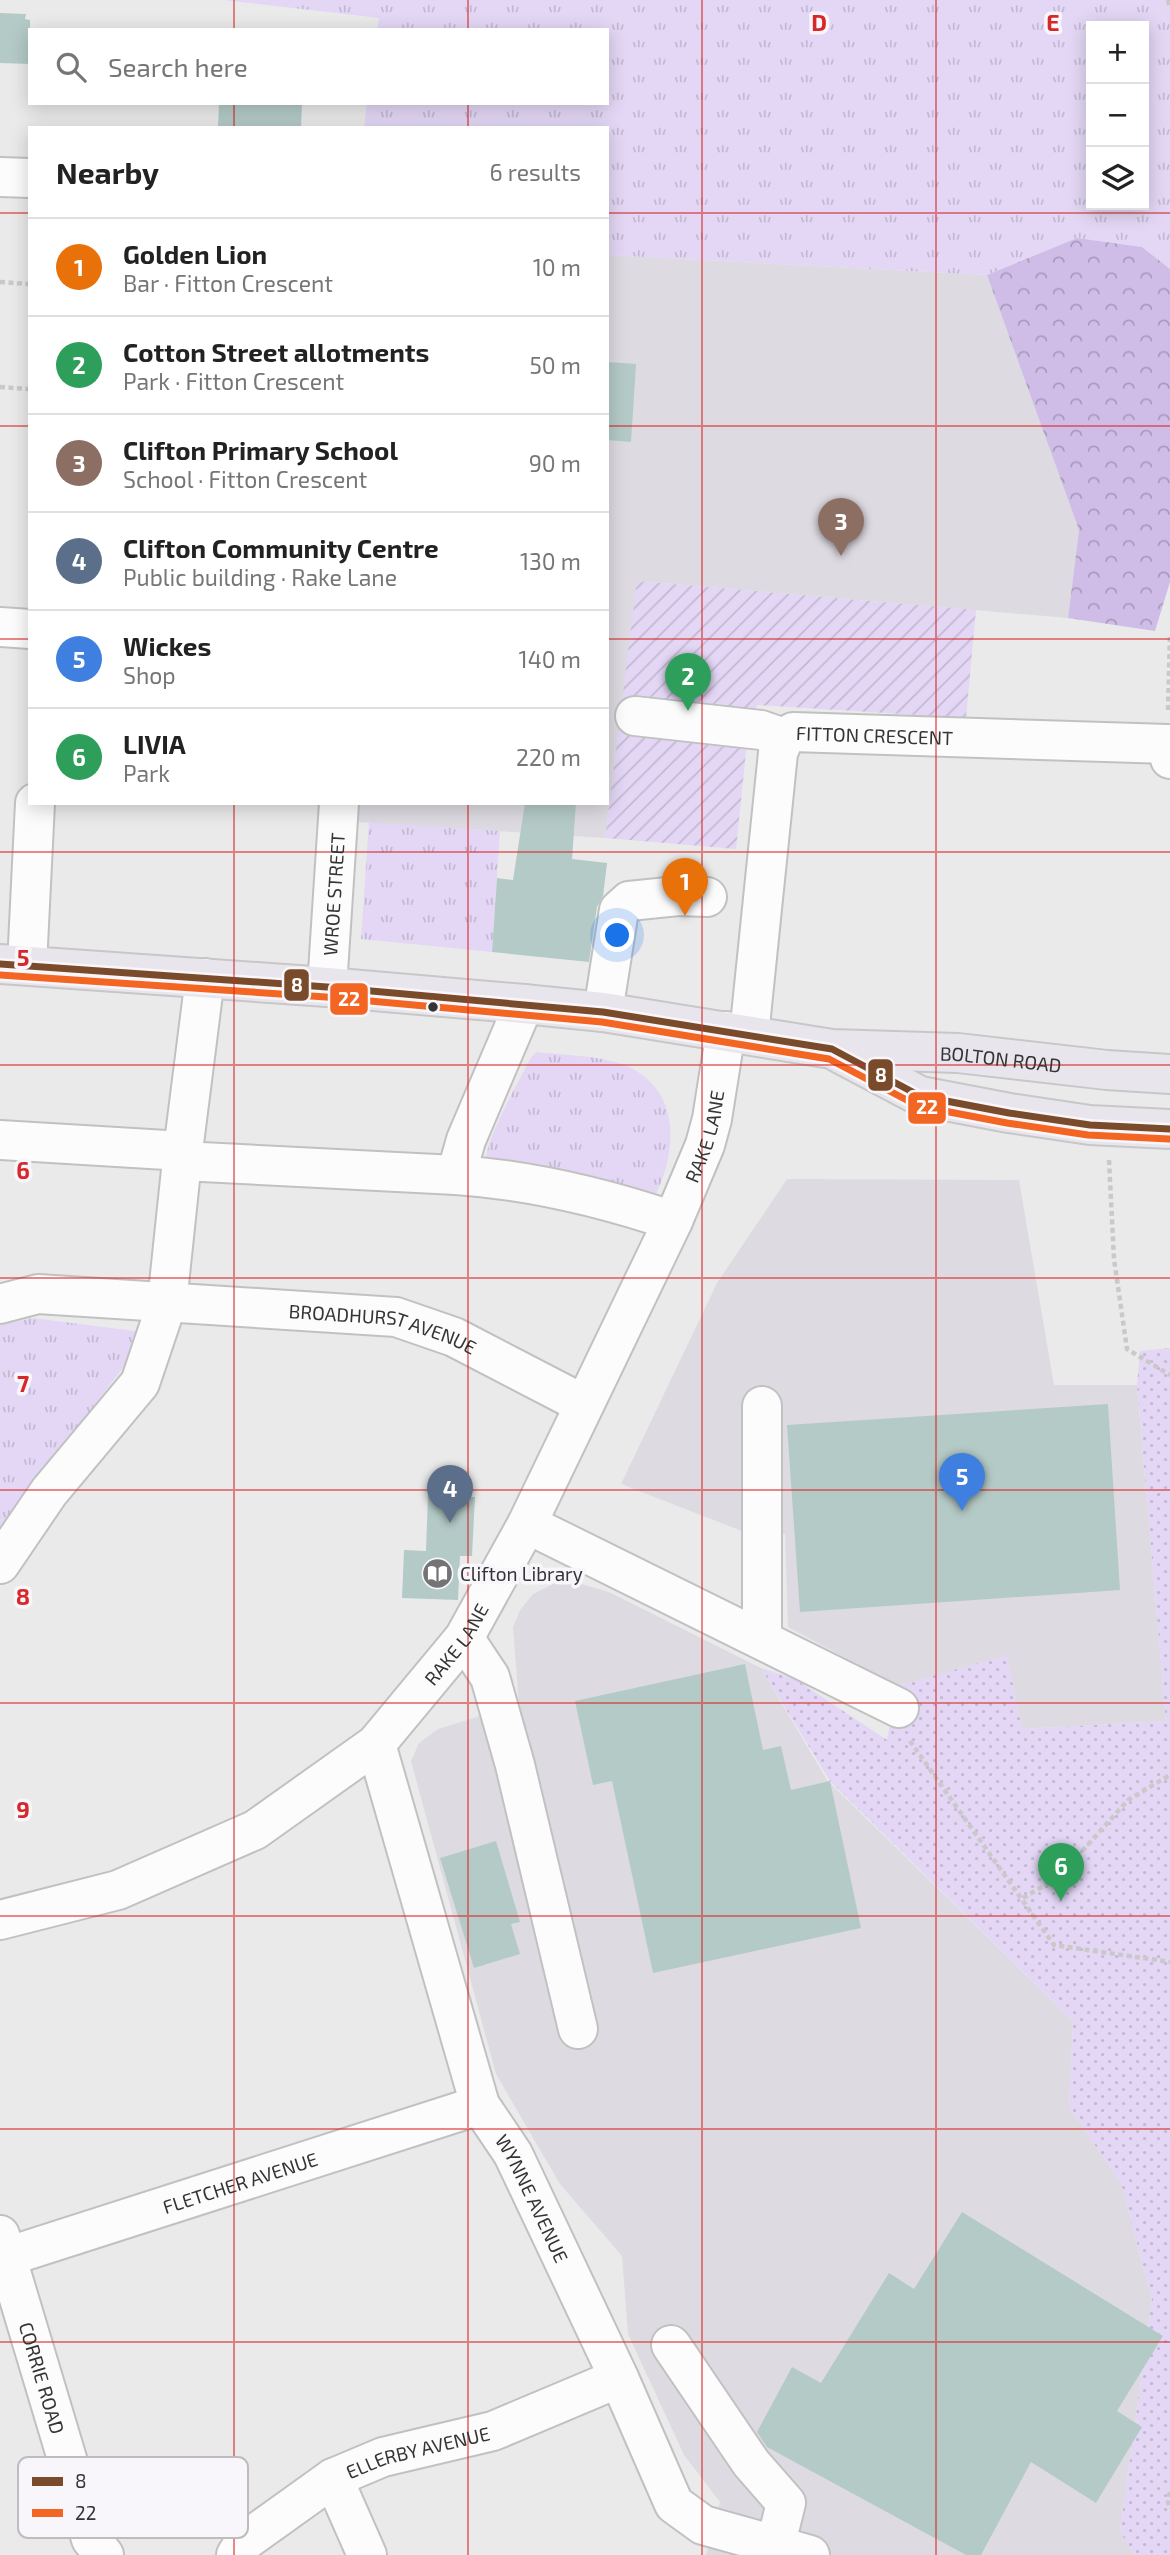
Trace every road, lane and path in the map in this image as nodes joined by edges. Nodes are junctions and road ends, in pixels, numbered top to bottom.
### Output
1 (1168, 0) edge
2 (1170, 8) edge
3 (0, 177) edge
4 (28, 178) edge
5 (0, 282) edge
6 (28, 284) edge
7 (0, 387) edge
8 (28, 389) edge
9 (0, 626) edge
10 (28, 629) edge
11 (1170, 634) edge
12 (635, 716) dead end
13 (784, 738) junction
14 (1169, 751) edge
15 (35, 805) edge
16 (339, 805) edge
17 (707, 897) dead end
18 (13, 964) edge
19 (205, 978) junction
20 (327, 987) junction
21 (524, 1004) junction
22 (603, 1012) junction
23 (737, 1033) junction
24 (832, 1048) junction
25 (1170, 1074) edge
26 (1107, 1126) junction
27 (1170, 1129) edge
28 (0, 1140) edge
29 (183, 1156) junction
30 (456, 1175) junction
31 (673, 1221) junction
32 (167, 1303) junction
33 (0, 1304) edge
34 (1170, 1375) edge
35 (583, 1404) junction
36 (762, 1406) dead end
37 (527, 1524) junction
38 (0, 1564) edge
39 (464, 1638) junction
40 (762, 1639) junction
41 (893, 1705) joint
42 (376, 1744) junction
43 (1170, 1775) edge
44 (1023, 1898) junction
45 (0, 1920) edge
46 (1170, 1962) edge
47 (578, 2029) dead end
48 (480, 2105) junction
49 (2, 2250) edge
50 (671, 2345) dead end
51 (619, 2378) junction
52 (66, 2457) edge
53 (333, 2478) junction
54 (1170, 2492) edge
55 (1170, 2508) edge
56 (91, 2538) edge
57 (786, 2552) edge
58 (104, 2555) edge
59 (236, 2555) edge
60 (368, 2555) edge

1 - 2 path
3 - 4 street
5 - 6 path
7 - 8 path
9 - 10 street
11 - 14 path
12 - 13 street
13 - 14 street, FITTON CRESCENT
13 - 23 street, FITTON CRESCENT
15 - 18 street
16 - 20 street, WROE STREET
17 - 22 street
18 - 19 main road, BOLTON ROAD
19 - 20 main road, BOLTON ROAD
19 - 29 street
20 - 21 main road, BOLTON ROAD
21 - 22 main road, BOLTON ROAD
21 - 30 street
22 - 23 main road, BOLTON ROAD
23 - 24 main road, BOLTON ROAD
23 - 31 street, RAKE LANE
24 - 25 main road, BOLTON ROAD
24 - 26 main road, BOLTON ROAD
26 - 27 main road, BOLTON ROAD
26 - 34 path
28 - 29 street
29 - 30 street
29 - 32 street
30 - 31 street
31 - 35 street, RAKE LANE
32 - 33 street, BROADHURST AVENUE
32 - 35 street, BROADHURST AVENUE
32 - 38 street
35 - 37 street, RAKE LANE
36 - 40 street
37 - 39 street, RAKE LANE
37 - 40 street
39 - 42 street, RAKE LANE
39 - 47 street
40 - 41 street
41 - 44 path
42 - 45 street, RAKE LANE
42 - 48 street, WYNNE AVENUE
43 - 44 path
44 - 46 path
48 - 49 street, FLETCHER AVENUE
48 - 51 street, WYNNE AVENUE
49 - 52 street, CORRIE ROAD
50 - 57 street
51 - 53 street, ELLERBY AVENUE
51 - 57 street, WYNNE AVENUE
53 - 59 street, ELLERBY AVENUE
53 - 60 street
54 - 55 path
56 - 58 street, CORRIE ROAD

